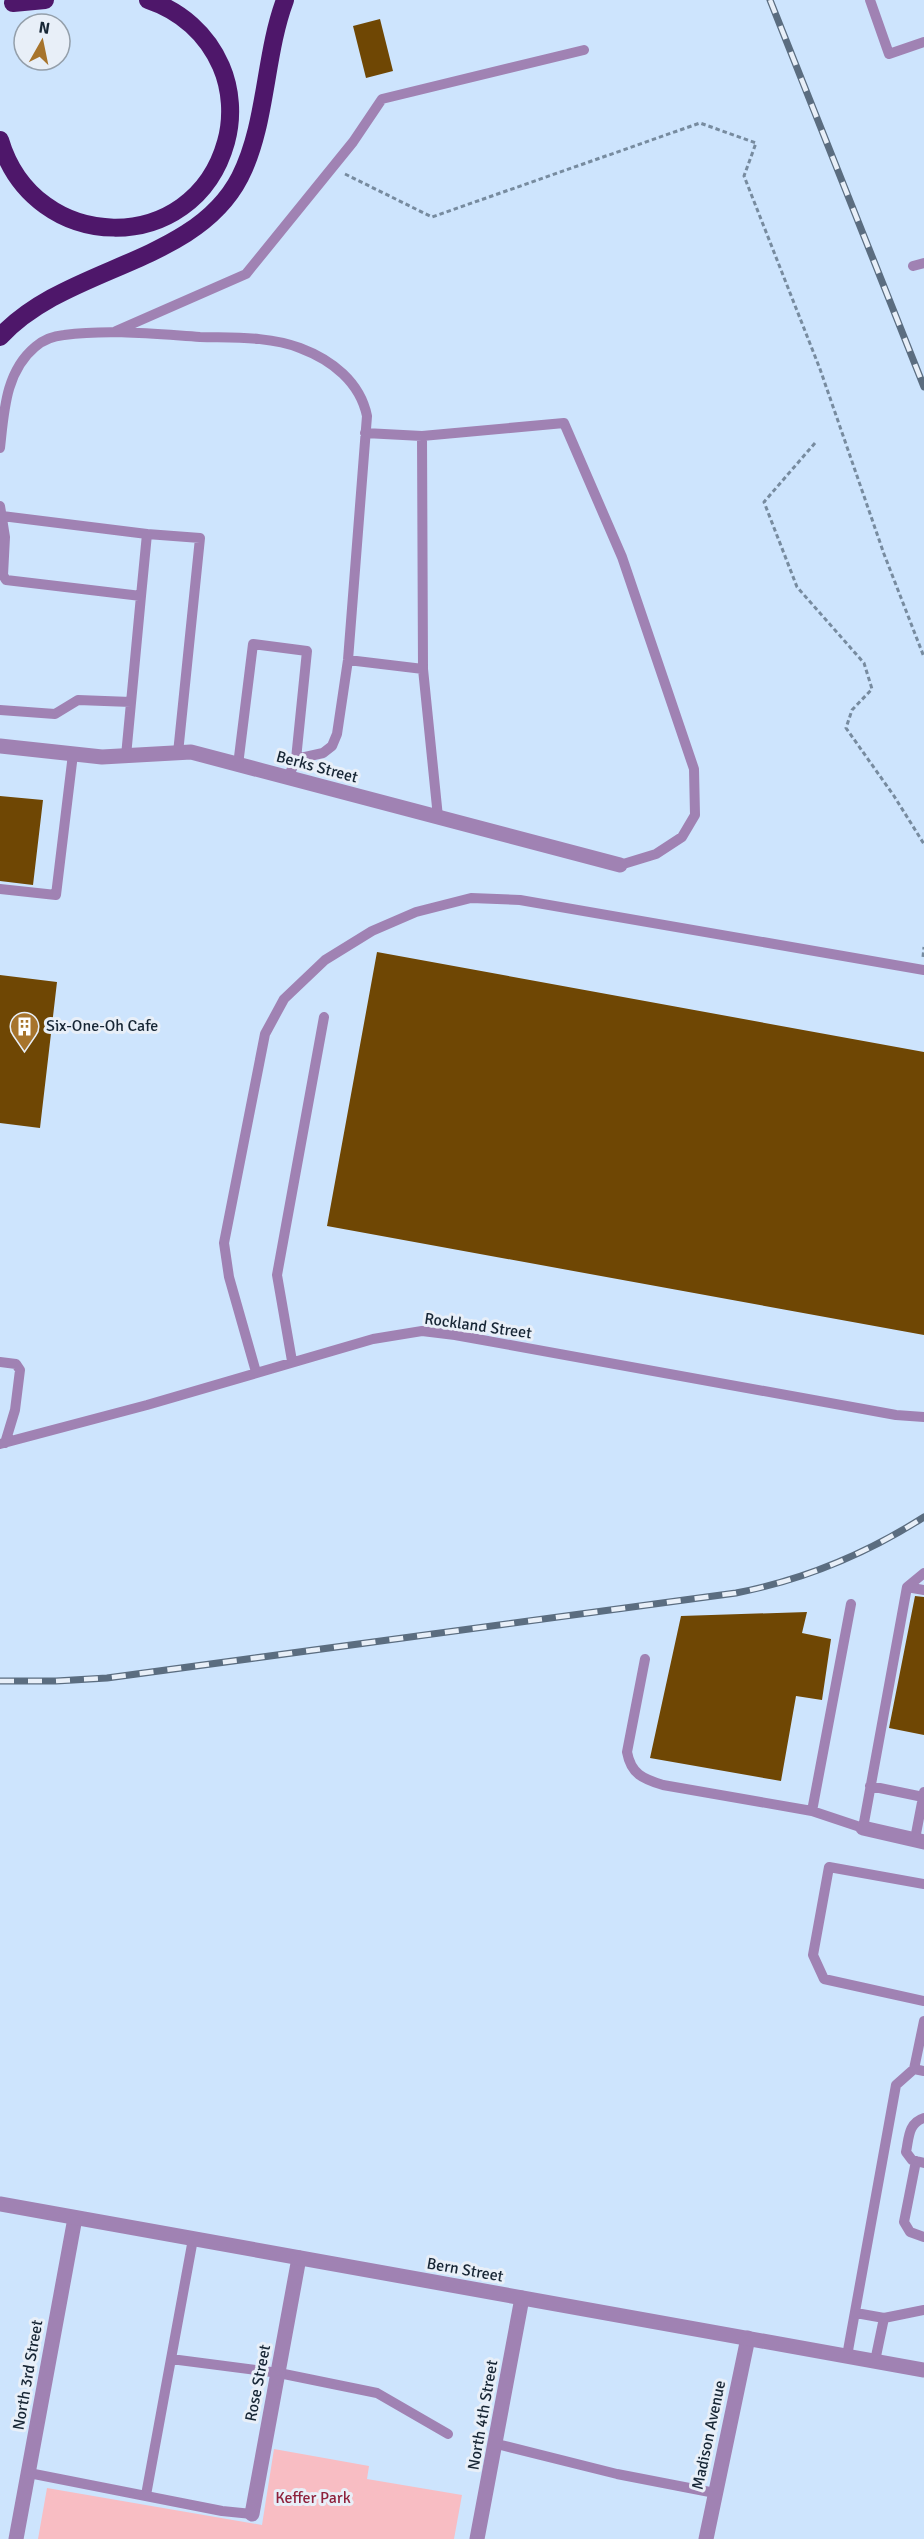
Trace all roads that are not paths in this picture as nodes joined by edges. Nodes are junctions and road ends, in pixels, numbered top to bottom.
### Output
1 (45, 0) edge
2 (148, 0) edge
3 (285, 0) edge
4 (870, 0) edge
5 (12, 3) edge
6 (924, 42) edge
7 (584, 50) dead end
8 (0, 140) edge
9 (113, 332) junction
10 (0, 337) edge
11 (3, 398) edge
12 (365, 433) junction
13 (422, 436) junction
14 (0, 448) edge
15 (1, 511) edge
16 (147, 534) junction
17 (141, 596) junction
18 (348, 660) junction
19 (423, 669) junction
20 (131, 702) junction
21 (0, 710) edge
22 (0, 746) edge
23 (178, 753) junction
24 (74, 754) junction
25 (126, 756) junction
26 (296, 759) junction
27 (238, 765) junction
28 (288, 778) junction
29 (438, 817) junction
30 (620, 865) joint
31 (0, 889) edge
32 (924, 970) edge
33 (324, 1017) dead end
34 (292, 1361) junction
35 (0, 1362) edge
36 (256, 1372) junction
37 (924, 1417) edge
38 (3, 1443) edge
39 (924, 1573) edge
40 (907, 1587) junction
41 (924, 1590) edge
42 (851, 1604) dead end
43 (645, 1659) dead end
44 (870, 1786) junction
45 (923, 1794) edge
46 (812, 1811) junction
47 (863, 1828) junction
48 (919, 1840) edge
49 (924, 1884) edge
50 (924, 2001) edge
51 (924, 2021) edge
52 (919, 2070) edge
53 (924, 2118) edge
54 (920, 2162) edge
55 (0, 2204) edge
56 (75, 2218) junction
57 (924, 2237) edge
58 (193, 2239) junction
59 (299, 2258) junction
60 (522, 2298) junction
61 (924, 2310) edge
62 (856, 2313) junction
63 (884, 2318) junction
64 (748, 2338) junction
65 (847, 2356) junction
66 (171, 2359) junction
67 (875, 2361) junction
68 (924, 2370) edge
69 (279, 2373) junction
70 (448, 2434) dead end
71 (497, 2444) junction
72 (29, 2472) junction
73 (715, 2493) junction
74 (146, 2495) junction
75 (252, 2514) joint
76 (16, 2539) edge
77 (477, 2539) edge
78 (706, 2539) edge

1 - 5 highway
2 - 8 highway
3 - 10 highway
4 - 6 lane
7 - 9 lane
9 - 11 lane
9 - 12 lane
11 - 14 lane
12 - 13 lane
12 - 18 lane
13 - 19 lane
13 - 30 lane
15 - 16 lane
15 - 17 lane
16 - 17 lane
16 - 23 lane
17 - 20 lane
18 - 19 lane
18 - 26 lane
19 - 29 lane
20 - 21 lane
20 - 25 lane
22 - 24 street, Berks Street
23 - 25 street, Berks Street
23 - 27 street, Berks Street
24 - 25 street, Berks Street
24 - 31 lane
26 - 27 lane
26 - 28 lane
27 - 28 street, Berks Street
28 - 29 street, Berks Street
29 - 30 street, Berks Street
32 - 36 lane
33 - 34 lane
34 - 36 lane, Rockland Street
34 - 37 lane, Rockland Street
35 - 38 lane
36 - 38 lane, Rockland Street
39 - 40 lane
40 - 41 lane
40 - 44 lane
42 - 46 lane
43 - 46 lane
44 - 45 lane
44 - 47 lane
45 - 48 lane
46 - 47 lane
47 - 48 street
49 - 50 lane
51 - 52 lane
52 - 62 lane
53 - 54 lane
54 - 57 lane
55 - 56 street, Bern Street
56 - 58 street, Bern Street
56 - 72 street, North 3rd Street
58 - 59 street, Bern Street
58 - 66 lane
59 - 60 street, Bern Street
59 - 69 street, Rose Street
60 - 64 street, Bern Street
60 - 71 street, North 4th Street
61 - 63 lane
62 - 63 lane
62 - 65 lane
63 - 67 lane
64 - 65 street, Bern Street
64 - 73 street, Madison Avenue
65 - 67 street, Bern Street
66 - 69 lane
66 - 74 lane
67 - 68 street, Bern Street
69 - 70 lane
69 - 75 street, Rose Street
71 - 73 lane
71 - 77 street, North 4th Street
72 - 74 lane
72 - 76 street, North 3rd Street
73 - 78 street, Madison Avenue
74 - 75 lane

